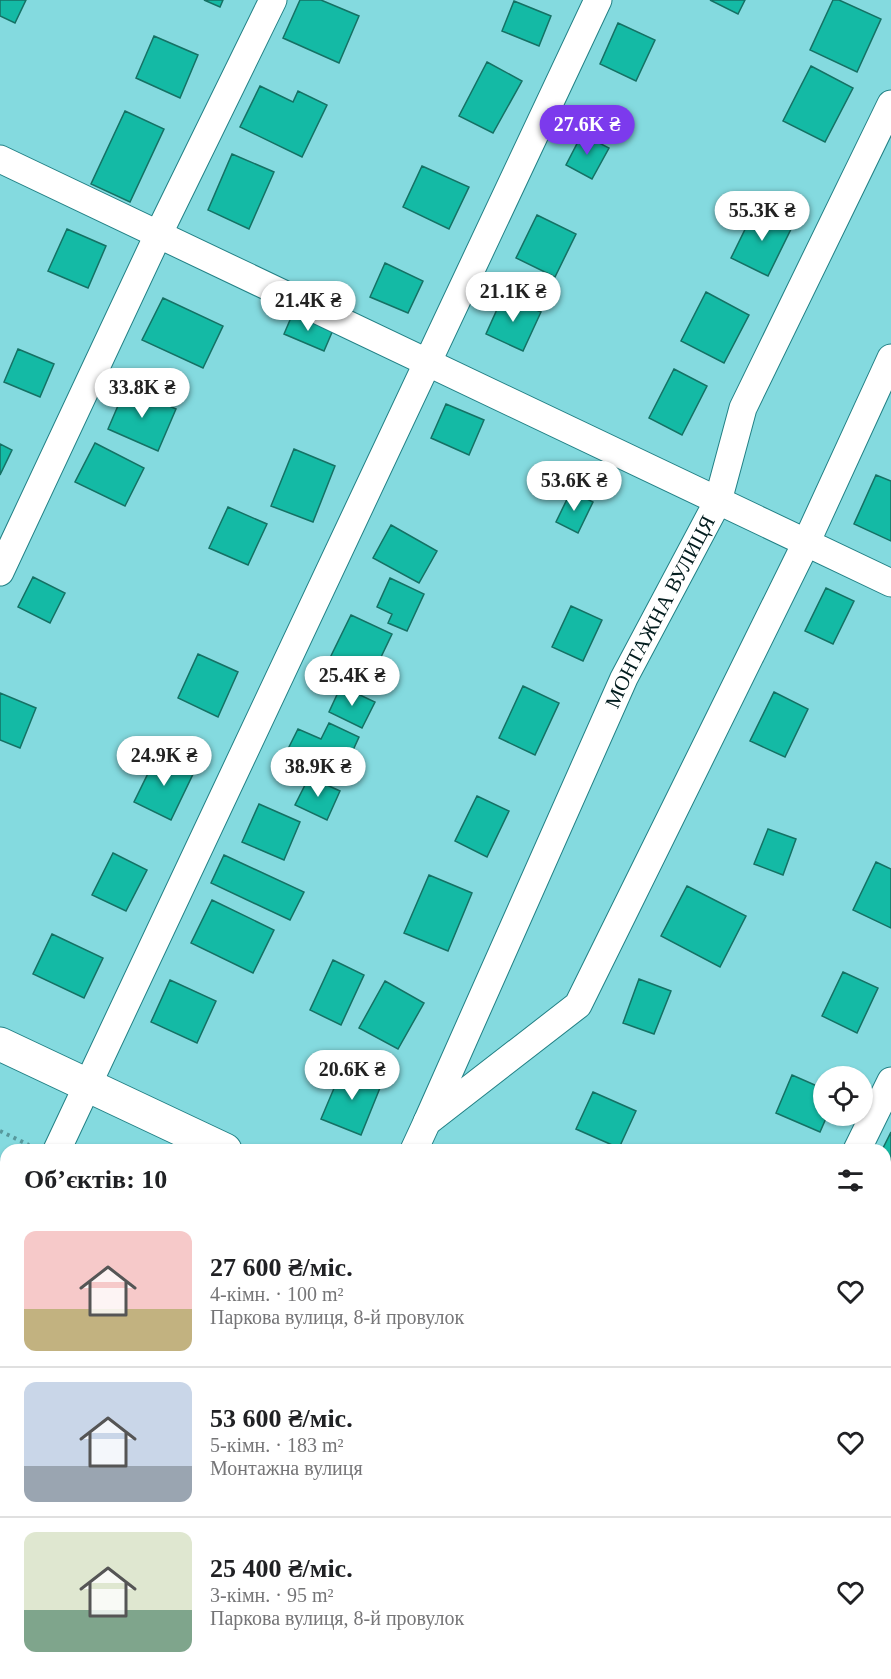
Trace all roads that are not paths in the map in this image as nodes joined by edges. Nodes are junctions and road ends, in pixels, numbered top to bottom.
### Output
1 (273, 0) edge
2 (598, 0) edge
3 (891, 104) edge
4 (0, 159) edge
5 (158, 235) junction
6 (891, 358) edge
7 (427, 362) junction
8 (718, 501) junction
9 (806, 543) junction
10 (0, 572) edge
11 (891, 583) edge
12 (0, 1044) edge
13 (891, 1081) edge
14 (88, 1086) junction
15 (427, 1122) junction
16 (60, 1144) edge
17 (212, 1144) edge
18 (417, 1144) edge
19 (860, 1144) edge

1 - 5 street
2 - 7 street
3 - 8 street, МОНТАЖНА ВУЛИЦЯ
4 - 5 street
5 - 7 street
5 - 10 street
6 - 9 street, МОНТАЖНА ВУЛИЦЯ
7 - 8 street
7 - 14 street
8 - 9 street
8 - 15 street, МОНТАЖНА ВУЛИЦЯ
9 - 11 street
9 - 15 street, МОНТАЖНА ВУЛИЦЯ
12 - 14 street
13 - 19 street
14 - 16 street
14 - 17 street
15 - 18 street, МОНТАЖНА ВУЛИЦЯ

